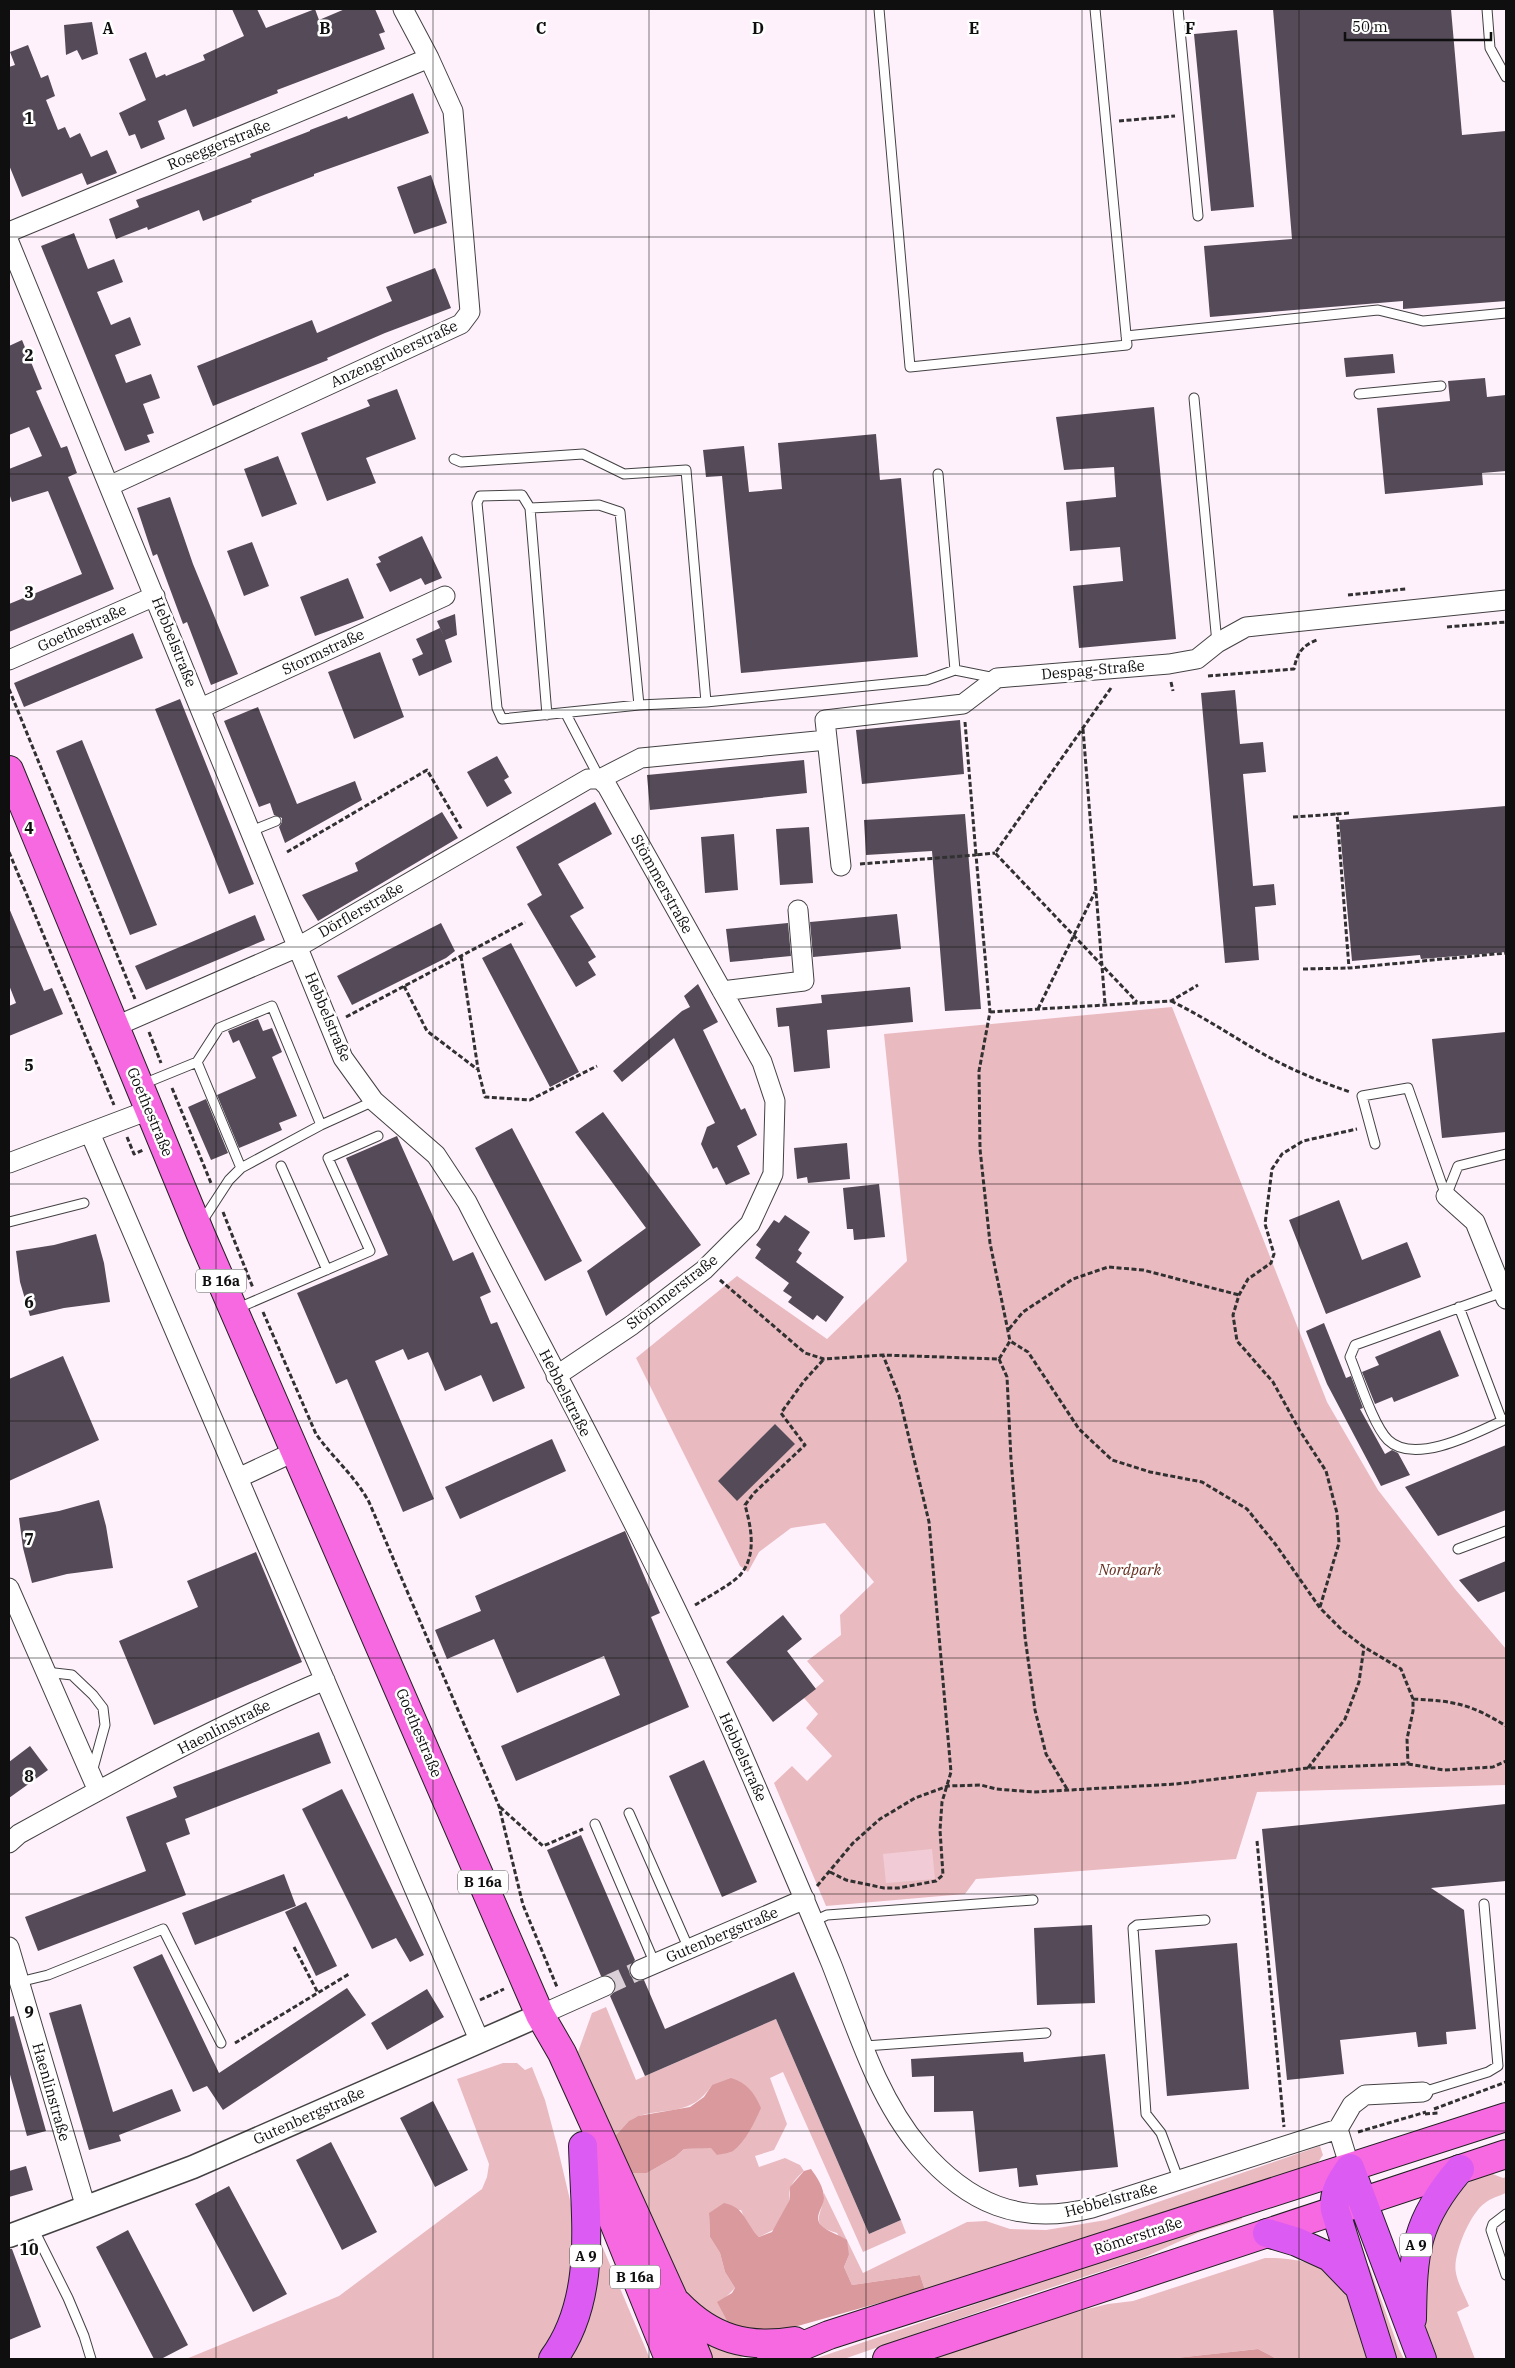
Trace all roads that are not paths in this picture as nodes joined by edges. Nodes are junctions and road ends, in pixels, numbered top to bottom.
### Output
1 (403, 9) edge
2 (879, 9) edge
3 (1095, 9) edge
4 (1178, 9) edge
5 (1487, 9) edge
6 (429, 58) junction
7 (1506, 77) edge
8 (1198, 216) dead end
9 (9, 232) edge
10 (9, 242) edge
11 (1506, 313) edge
12 (1126, 336) junction
13 (1440, 386) dead end
14 (1359, 394) dead end
15 (1194, 398) dead end
16 (454, 459) dead end
17 (938, 474) dead end
18 (109, 486) junction
19 (530, 508) junction
20 (155, 596) junction
21 (445, 596) dead end
22 (1506, 600) edge
23 (1217, 643) junction
24 (9, 660) edge
25 (955, 670) junction
26 (997, 678) junction
27 (706, 702) junction
28 (639, 705) junction
29 (201, 708) junction
30 (566, 714) junction
31 (547, 715) junction
32 (827, 740) junction
33 (9, 770) edge
34 (600, 779) junction
35 (276, 821) dead end
36 (251, 831) junction
37 (841, 866) road end
38 (798, 910) dead end
39 (298, 947) junction
40 (722, 991) junction
41 (114, 1027) junction
42 (197, 1062) junction
43 (139, 1085) junction
44 (374, 1101) junction
45 (149, 1110) junction
46 (321, 1125) junction
47 (90, 1133) junction
48 (378, 1136) dead end
49 (1375, 1144) dead end
50 (1506, 1154) edge
51 (9, 1163) edge
52 (281, 1166) dead end
53 (241, 1168) junction
54 (1446, 1196) junction
55 (84, 1203) dead end
56 (9, 1222) edge
57 (198, 1228) junction
58 (327, 1270) junction
59 (1505, 1295) edge
60 (246, 1305) junction
61 (1459, 1307) junction
62 (556, 1376) junction
63 (1504, 1420) edge
64 (296, 1451) junction
65 (238, 1478) junction
66 (1506, 1531) edge
67 (1458, 1549) dead end
68 (9, 1588) edge
69 (46, 1672) junction
70 (325, 1680) junction
71 (94, 1783) junction
72 (629, 1813) dead end
73 (595, 1824) road end
74 (9, 1843) edge
75 (805, 1899) junction
76 (1033, 1900) dead end
77 (1484, 1904) dead end
78 (1205, 1920) dead end
79 (814, 1921) junction
80 (9, 1947) edge
81 (689, 1949) junction
82 (647, 1967) joint
83 (19, 1982) junction
84 (605, 1986) tunnel mouth
85 (540, 2015) junction
86 (1046, 2033) dead end
87 (480, 2042) junction
88 (221, 2043) road end
89 (864, 2046) junction
90 (1423, 2092) joint
91 (1506, 2117) edge
92 (1339, 2133) junction
93 (583, 2146) junction
94 (1506, 2154) edge
95 (1350, 2168) junction
96 (1460, 2169) junction
97 (1179, 2181) junction
98 (1364, 2201) junction
99 (86, 2208) junction
100 (1335, 2210) junction
101 (1506, 2214) edge
102 (33, 2228) junction
103 (1267, 2233) junction
104 (9, 2236) edge
105 (1506, 2275) edge
106 (1358, 2286) junction
107 (674, 2300) junction
108 (1412, 2333) junction
109 (829, 2335) junction
110 (91, 2359) edge
111 (553, 2359) edge
112 (669, 2359) edge
113 (698, 2359) edge
114 (771, 2359) edge
115 (887, 2359) edge
116 (1382, 2359) edge
117 (1422, 2359) edge

1 - 6 street, Anzengruberstraße
2 - 12 lane
3 - 12 lane
4 - 8 lane
5 - 7 lane
6 - 9 street, Roseggerstraße
6 - 18 street, Anzengruberstraße
10 - 18 street, Hebbelstraße
11 - 12 lane
13 - 14 lane
15 - 23 lane
16 - 27 lane
17 - 25 lane
18 - 20 street, Hebbelstraße
19 - 28 lane
19 - 31 lane
19 - 31 lane
20 - 24 street, Goethestraße
20 - 29 street, Hebbelstraße
21 - 29 street, Stormstraße
22 - 23 street
23 - 26 street, Despag-Straße
25 - 26 lane
25 - 27 lane
26 - 32 street
27 - 28 lane
28 - 30 lane
29 - 36 street, Hebbelstraße
30 - 31 lane
30 - 34 lane
32 - 34 street, Dörflerstraße
32 - 37 street
33 - 41 main road, Goethestraße / B 16a
34 - 39 street, Dörflerstraße
34 - 40 street, Stömmerstraße
35 - 36 lane
36 - 39 street, Hebbelstraße
38 - 40 street
39 - 41 street, Dörflerstraße
39 - 44 street, Hebbelstraße
40 - 62 street, Stömmerstraße
41 - 43 main road, Goethestraße / B 16a
42 - 43 lane
42 - 46 lane
42 - 53 lane
43 - 45 main road, Goethestraße / B 16a
44 - 46 lane
44 - 62 street, Hebbelstraße
45 - 47 street
45 - 57 main road, Goethestraße / B 16a
46 - 53 lane
47 - 51 street
47 - 65 street
48 - 58 lane
49 - 54 lane
50 - 54 lane
52 - 58 lane
53 - 57 lane
54 - 59 street
55 - 56 lane
57 - 60 main road, Goethestraße / B 16a
58 - 60 lane
59 - 61 lane
60 - 64 main road, Goethestraße / B 16a
61 - 63 lane
61 - 63 lane
62 - 75 street, Hebbelstraße
64 - 65 street
64 - 85 main road, Goethestraße / B 16a
65 - 70 street
66 - 67 lane
68 - 69 street
69 - 71 street
69 - 71 lane
70 - 71 street, Haenlinstraße
70 - 87 street
71 - 74 street, Haenlinstraße
72 - 81 lane
73 - 82 lane
75 - 79 street, Hebbelstraße
75 - 81 street, Gutenbergstraße
76 - 79 lane
77 - 90 lane
78 - 97 lane
79 - 89 street, Hebbelstraße
80 - 83 street, Haenlinstraße
81 - 82 street, Gutenbergstraße
83 - 88 lane
83 - 99 street, Haenlinstraße
84 - 85 street, Gutenbergstraße
85 - 87 street, Gutenbergstraße
85 - 93 main road, B 16a
85 - 107 main road, B 16a
86 - 89 lane
87 - 99 street, Gutenbergstraße
89 - 97 street, Hebbelstraße
90 - 92 street
91 - 95 main road, Römerstraße
92 - 95 street
92 - 97 street, Hebbelstraße
93 - 111 highway, A 9
93 - 112 main road, B 16a
94 - 96 main road
95 - 98 highway
95 - 100 highway
95 - 109 main road, Römerstraße
96 - 98 main road
96 - 108 highway, A 9
98 - 100 main road
98 - 108 highway, A 9
99 - 102 street, Gutenbergstraße
100 - 103 main road
100 - 106 highway
101 - 105 lane
102 - 104 street, Gutenbergstraße
102 - 110 lane
103 - 106 highway
103 - 115 main road
106 - 116 highway
107 - 109 main road
107 - 113 main road, B 16a
108 - 117 highway, A 9
109 - 114 main road, Römerstraße

